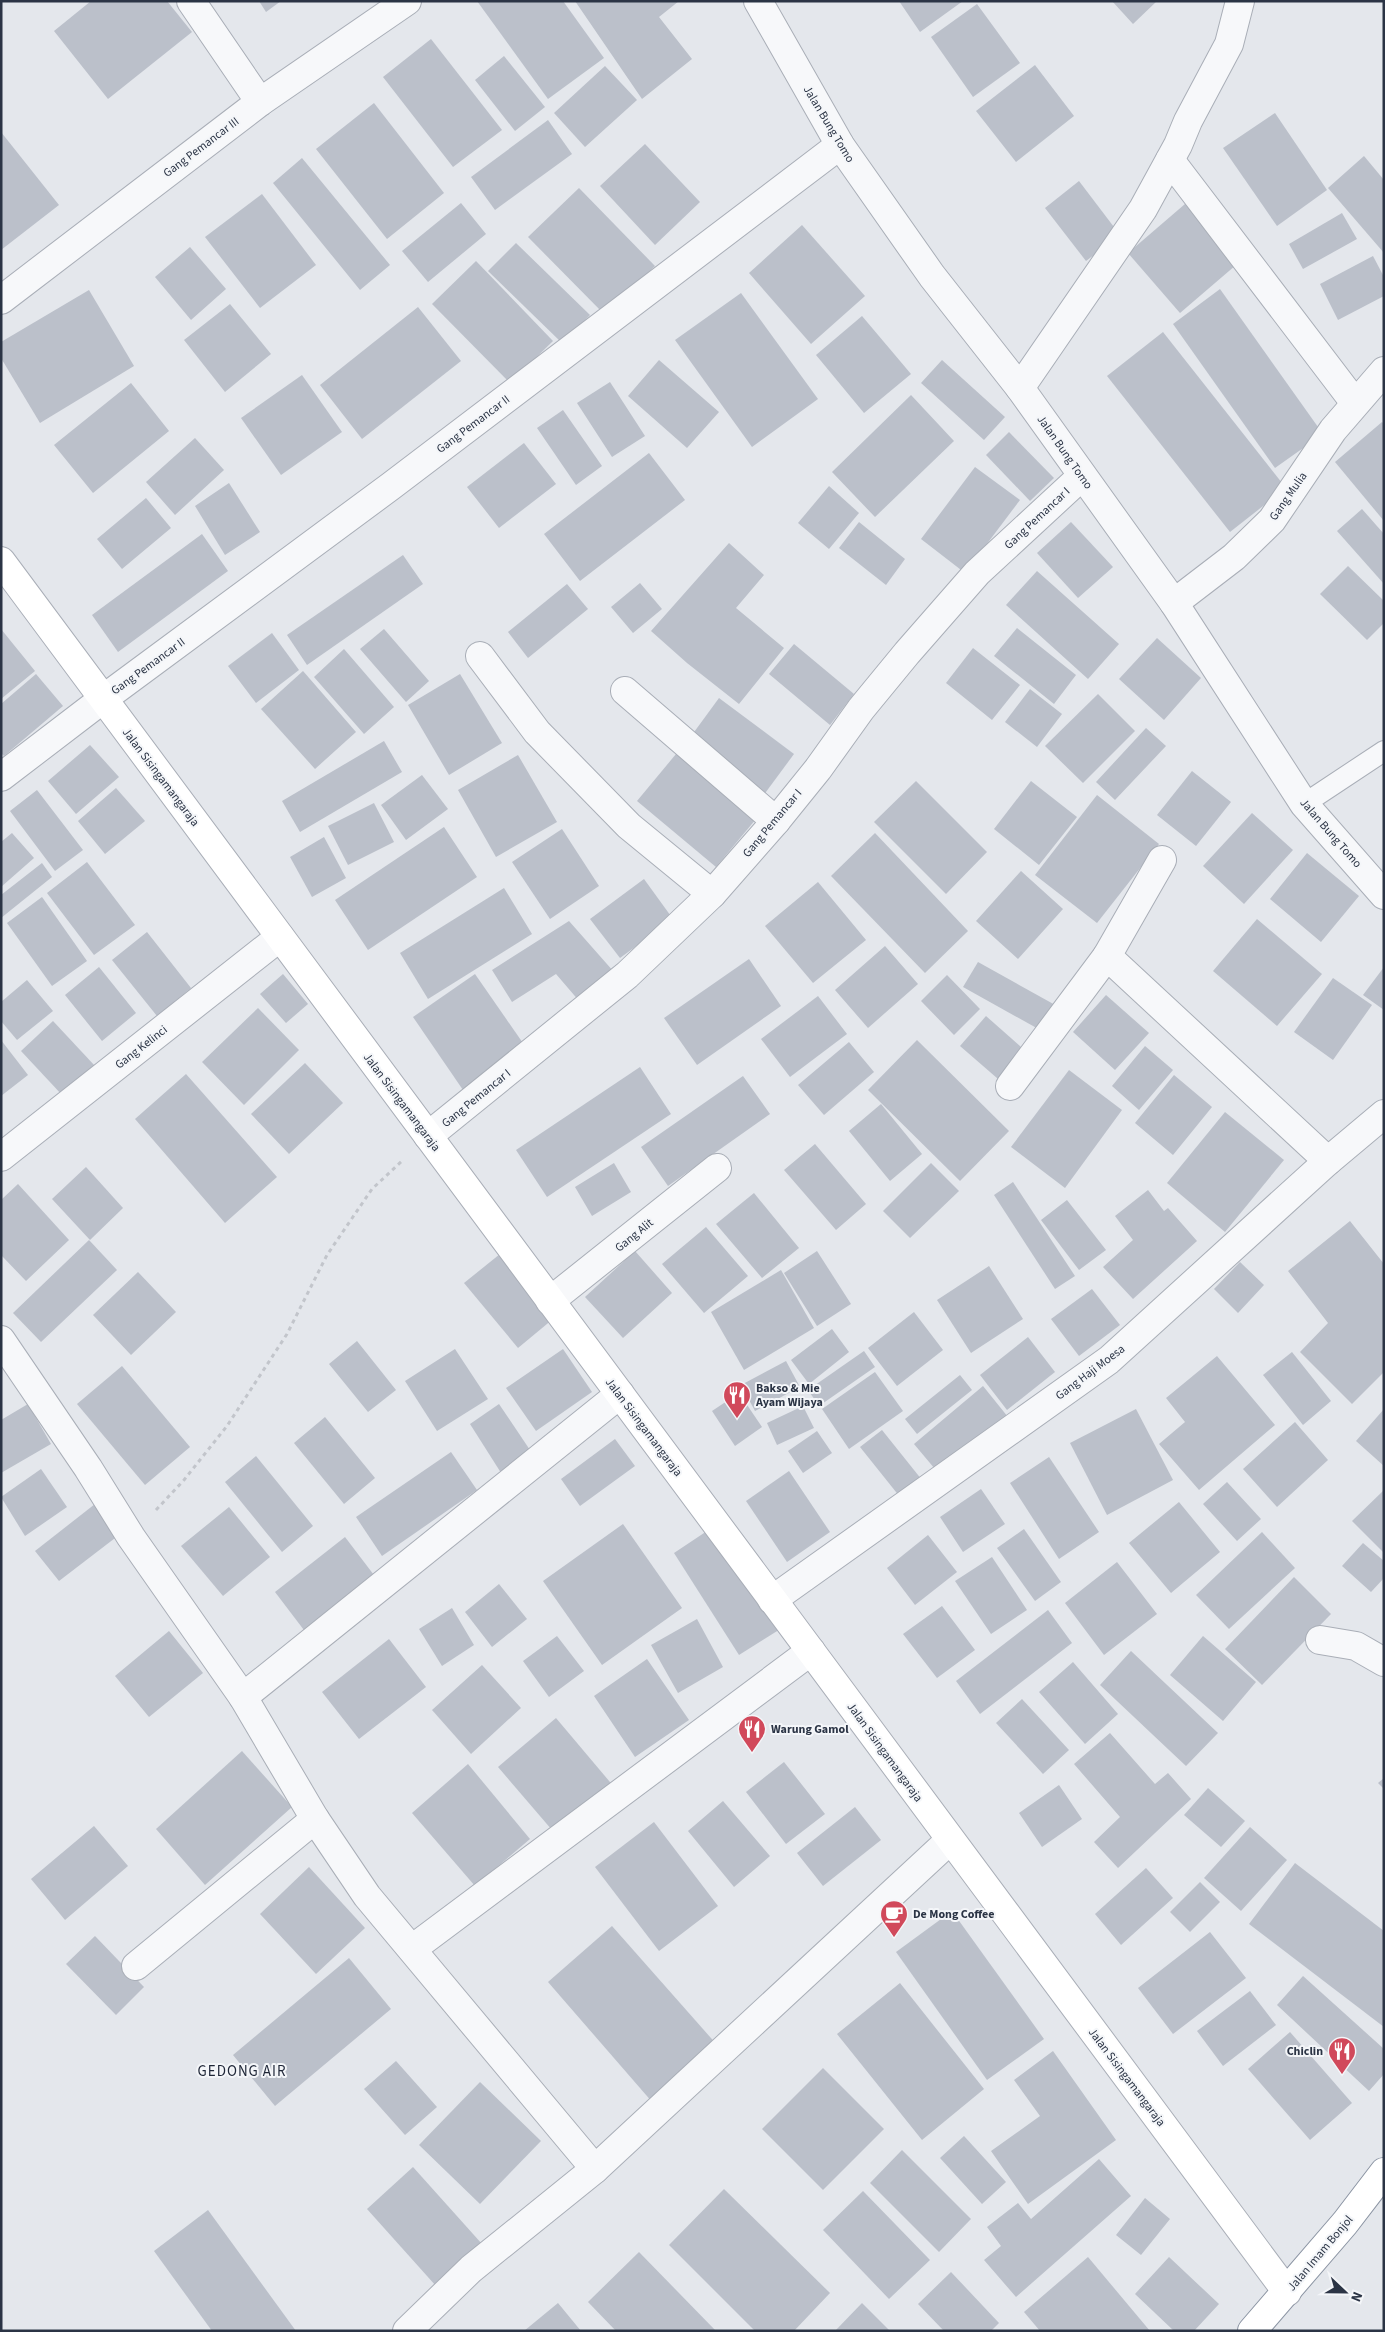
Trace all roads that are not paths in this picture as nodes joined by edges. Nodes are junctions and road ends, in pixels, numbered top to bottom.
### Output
1 (192, 1) edge
2 (407, 1) edge
3 (758, 1) edge
4 (1240, 1) edge
5 (260, 102) junction
6 (840, 145) junction
7 (1170, 160) junction
8 (1, 300) edge
9 (1384, 372) edge
10 (1020, 388) junction
11 (1355, 403) junction
12 (1082, 476) junction
13 (1, 561) edge
14 (1174, 603) junction
15 (480, 656) dead end
16 (624, 690) dead end
17 (103, 699) junction
18 (1384, 751) edge
19 (1, 777) edge
20 (1304, 804) junction
21 (776, 821) junction
22 (1162, 860) dead end
23 (712, 894) junction
24 (1384, 895) edge
25 (280, 937) junction
26 (1107, 956) junction
27 (1010, 1086) dead end
28 (1384, 1114) edge
29 (428, 1136) junction
30 (1, 1157) edge
31 (1328, 1161) junction
32 (717, 1168) dead end
33 (550, 1301) junction
34 (1, 1340) edge
35 (620, 1394) junction
36 (772, 1600) junction
37 (1320, 1640) dead end
38 (811, 1651) junction
39 (1384, 1662) edge
40 (243, 1697) junction
41 (315, 1819) junction
42 (950, 1840) junction
43 (412, 1949) junction
44 (136, 1966) dead end
45 (595, 2169) junction
46 (1384, 2172) edge
47 (1287, 2292) junction
48 (407, 2331) edge
49 (1252, 2331) edge

1 - 5 street
2 - 5 street, Gang Pemancar III
3 - 6 street, Jalan Bung Tomo
4 - 7 street
5 - 8 street, Gang Pemancar III
6 - 10 street, Jalan Bung Tomo
6 - 17 street, Gang Pemancar II
7 - 10 street
7 - 11 street
9 - 11 street, Gang Mulia
10 - 12 street, Jalan Bung Tomo
11 - 14 street, Gang Mulia
12 - 14 street, Jalan Bung Tomo
12 - 21 street, Gang Pemancar I
13 - 17 main road, Jalan Sisingamangaraja
14 - 20 street, Jalan Bung Tomo
15 - 23 street
16 - 21 street
17 - 19 street, Gang Pemancar II
17 - 25 main road, Jalan Sisingamangaraja
18 - 20 lane
20 - 24 street, Jalan Bung Tomo
21 - 23 street, Gang Pemancar I
22 - 26 street
23 - 29 street, Gang Pemancar I
25 - 29 main road, Jalan Sisingamangaraja
25 - 30 street, Gang Kelinci
26 - 27 street
26 - 31 street
28 - 31 street, Gang Haji Moesa
29 - 33 main road, Jalan Sisingamangaraja
31 - 36 street, Gang Haji Moesa
32 - 33 street, Gang Alit
33 - 35 main road, Jalan Sisingamangaraja
34 - 40 street
35 - 36 main road, Jalan Sisingamangaraja
35 - 40 street
36 - 38 main road, Jalan Sisingamangaraja
37 - 39 street
38 - 42 main road, Jalan Sisingamangaraja
38 - 43 street
40 - 41 street
41 - 43 street
41 - 44 street
42 - 45 street
42 - 47 main road, Jalan Sisingamangaraja
43 - 45 street
45 - 48 street
46 - 47 main road, Jalan Imam Bonjol
47 - 49 main road, Jalan Imam Bonjol

